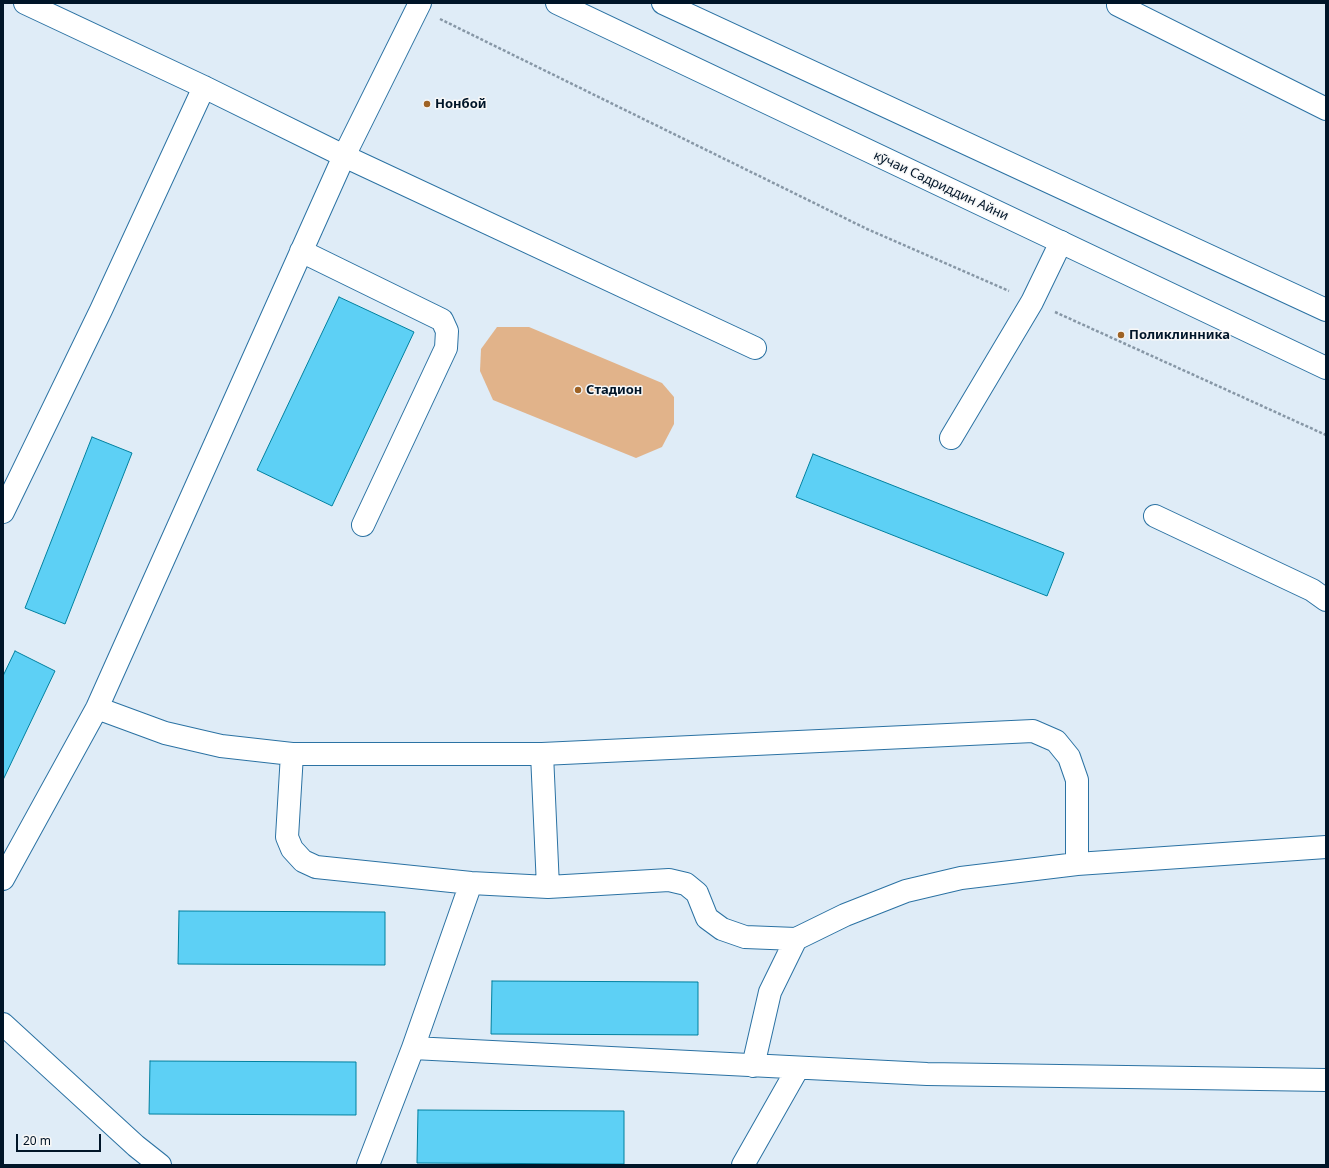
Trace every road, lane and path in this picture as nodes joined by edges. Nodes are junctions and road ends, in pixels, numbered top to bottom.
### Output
1 (25, 3) edge
2 (557, 3) edge
3 (663, 3) edge
4 (418, 5) edge
5 (1118, 5) dead end
6 (204, 86) junction
7 (1326, 109) edge
8 (344, 156) junction
9 (1061, 242) junction
10 (301, 251) junction
11 (1032, 302) junction
12 (1326, 310) edge
13 (755, 348) dead end
14 (1326, 368) edge
15 (1326, 435) edge
16 (951, 438) dead end
17 (3, 512) edge
18 (1155, 516) dead end
19 (363, 525) dead end
20 (1326, 600) edge
21 (98, 708) junction
22 (292, 754) junction
23 (542, 754) junction
24 (1326, 847) edge
25 (1077, 864) junction
26 (3, 879) edge
27 (471, 883) junction
28 (548, 887) junction
29 (796, 939) junction
30 (3, 1024) edge
31 (413, 1048) junction
32 (753, 1066) junction
33 (798, 1068) junction
34 (1326, 1080) edge
35 (160, 1165) edge
36 (368, 1165) edge
37 (743, 1165) edge

1 - 6 main road
2 - 9 main road, кӯчаи Садриддин Айни
3 - 12 main road
4 - 8 main road
4 - 11 path
5 - 7 main road
6 - 8 main road
6 - 17 main road
8 - 10 main road
8 - 13 main road
9 - 11 main road
9 - 14 main road, кӯчаи Садриддин Айни
10 - 19 main road
10 - 21 main road
11 - 15 path
11 - 16 main road
18 - 20 main road
21 - 22 main road
21 - 26 main road
22 - 23 main road
22 - 27 main road
23 - 25 main road
23 - 28 main road
24 - 25 main road
25 - 29 main road
27 - 28 main road
27 - 31 main road
28 - 29 main road
29 - 32 main road
30 - 35 main road
31 - 32 main road
31 - 36 main road
32 - 33 main road
33 - 34 main road
33 - 37 main road

